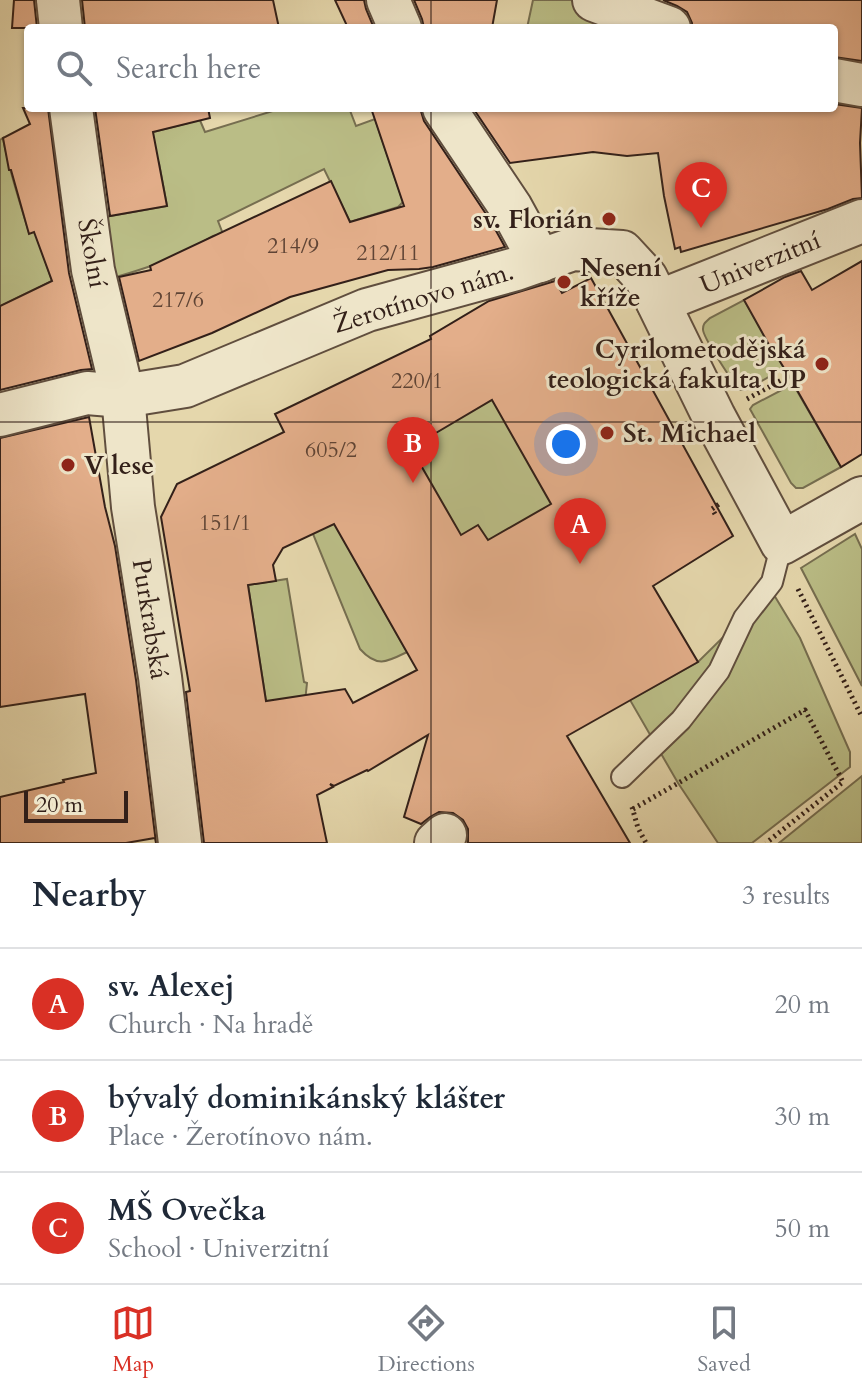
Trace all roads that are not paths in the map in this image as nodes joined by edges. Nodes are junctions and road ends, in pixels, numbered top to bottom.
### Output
1 (58, 0) edge
2 (388, 0) edge
3 (594, 0) edge
4 (61, 24) edge
5 (398, 24) edge
6 (658, 24) edge
7 (838, 81) edge
8 (862, 85) edge
9 (72, 112) edge
10 (447, 112) edge
11 (862, 221) edge
12 (540, 261) junction
13 (658, 302) junction
14 (123, 396) junction
15 (0, 415) edge
16 (862, 498) edge
17 (782, 543) junction
18 (622, 777) road end
19 (180, 843) edge

1 - 4 street
2 - 5 street
3 - 6 street
7 - 8 street
9 - 14 street, Školní
10 - 12 street
11 - 13 street, Univerzitní
12 - 13 street, Žerotínovo nám.
12 - 14 street, Žerotínovo nám.
13 - 17 street
14 - 15 street, Žerotínovo nám.
14 - 19 street, Purkrabská
16 - 17 street
17 - 18 lane

